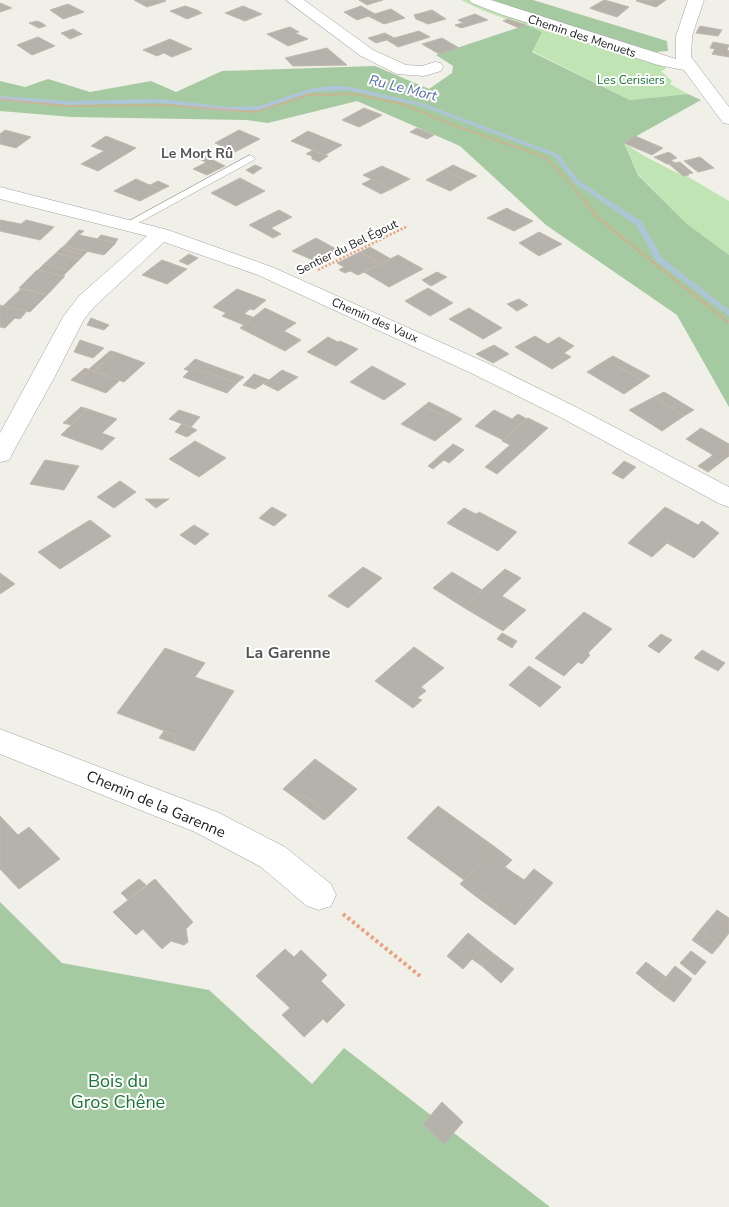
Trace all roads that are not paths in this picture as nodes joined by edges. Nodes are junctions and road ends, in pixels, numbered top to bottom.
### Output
1 (294, 0) edge
2 (477, 0) edge
3 (696, 0) edge
4 (689, 66) junction
5 (435, 67) dead end
6 (729, 119) edge
7 (250, 158) dead end
8 (0, 194) edge
9 (127, 224) junction
10 (161, 234) junction
11 (0, 454) edge
12 (729, 498) edge
13 (0, 741) edge
14 (320, 895) road end

1 - 5 street
2 - 4 street, Chemin des Menuets
3 - 4 street
4 - 6 street
7 - 9 lane
8 - 9 street, Chemin des Vaux
9 - 10 street, Chemin des Vaux
10 - 11 street
10 - 12 street, Chemin des Vaux
13 - 14 street, Chemin de la Garenne

